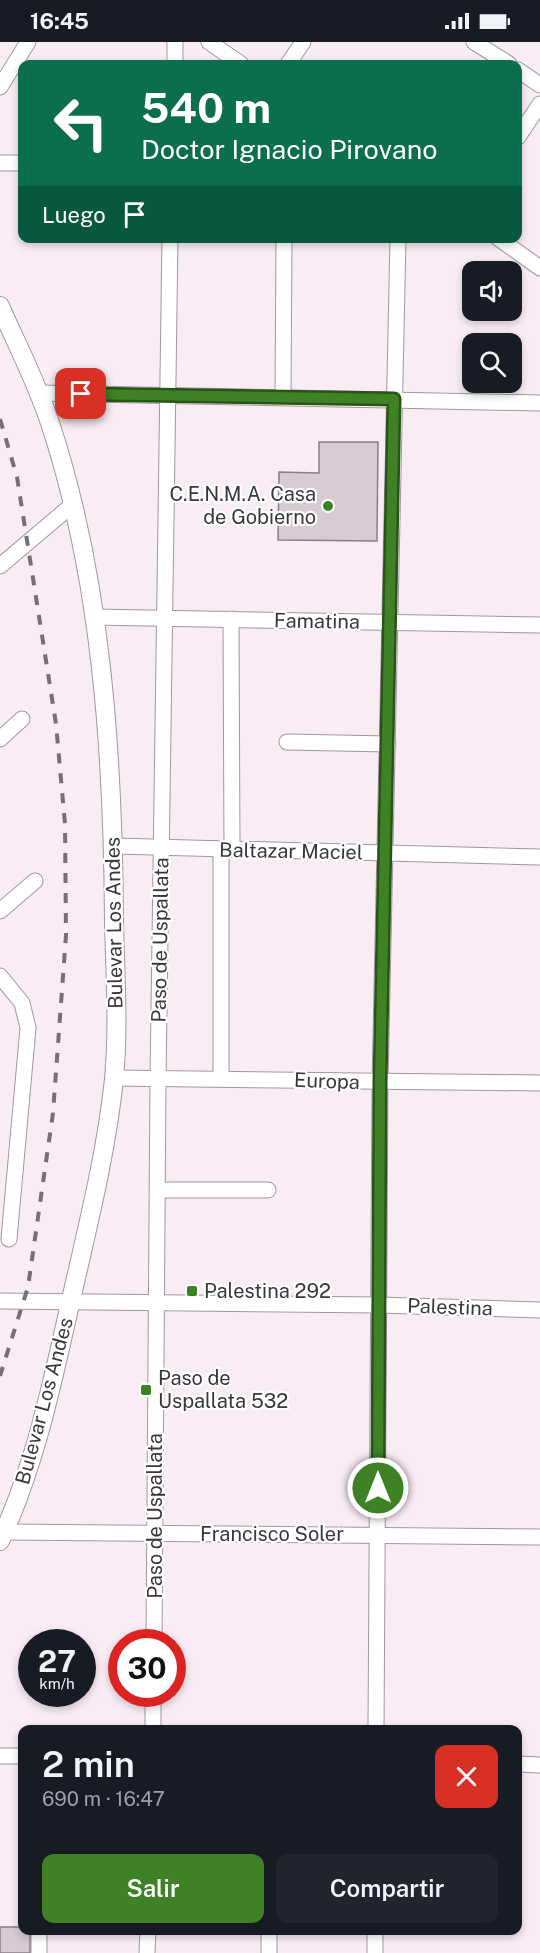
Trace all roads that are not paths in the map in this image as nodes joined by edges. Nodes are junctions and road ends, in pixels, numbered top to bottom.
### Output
1 (28, 42) edge
2 (175, 42) edge
3 (208, 42) edge
4 (303, 42) edge
5 (474, 42) edge
6 (174, 60) edge
7 (235, 60) edge
8 (291, 60) edge
9 (503, 60) edge
10 (522, 73) edge
11 (540, 85) edge
12 (0, 87) edge
13 (540, 104) edge
14 (522, 131) edge
15 (0, 163) edge
16 (18, 163) edge
17 (170, 243) edge
18 (284, 243) edge
19 (398, 243) edge
20 (505, 243) edge
21 (540, 268) edge
22 (0, 306) edge
23 (38, 393) junction
24 (166, 396) junction
25 (283, 397) junction
26 (394, 399) junction
27 (540, 403) edge
28 (72, 505) junction
29 (0, 565) edge
30 (93, 617) junction
31 (164, 618) junction
32 (231, 619) junction
33 (388, 622) junction
34 (540, 625) edge
35 (22, 719) dead end
36 (0, 739) edge
37 (287, 742) dead end
38 (388, 744) junction
39 (114, 846) junction
40 (162, 849) junction
41 (226, 849) junction
42 (385, 853) junction
43 (540, 857) edge
44 (35, 881) dead end
45 (0, 910) edge
46 (0, 976) edge
47 (114, 1078) junction
48 (158, 1078) junction
49 (221, 1078) junction
50 (380, 1083) junction
51 (540, 1083) edge
52 (158, 1190) junction
53 (268, 1190) dead end
54 (9, 1239) dead end
55 (0, 1301) edge
56 (71, 1302) junction
57 (155, 1303) junction
58 (379, 1305) junction
59 (540, 1310) edge
60 (155, 1533) junction
61 (378, 1534) junction
62 (2, 1537) edge
63 (540, 1537) edge
64 (154, 1629) edge
65 (153, 1707) edge
66 (153, 1725) edge
67 (375, 1725) edge
68 (0, 1756) edge
69 (18, 1756) edge
70 (522, 1764) edge
71 (540, 1765) edge
72 (39, 1935) edge
73 (148, 1935) edge
74 (269, 1935) edge
75 (375, 1935) edge
76 (39, 1953) edge
77 (147, 1953) edge
78 (269, 1953) edge
79 (375, 1953) edge

1 - 12 street
2 - 6 street
3 - 7 street
4 - 8 street
5 - 9 street
10 - 11 street
13 - 14 street
15 - 16 street
17 - 24 street, Paso de Uspallata
18 - 25 street
19 - 26 street
20 - 21 street
22 - 23 main road, Bulevar Los Andes
23 - 24 street
23 - 28 main road, Bulevar Los Andes
24 - 25 street
24 - 31 street, Paso de Uspallata
25 - 26 street
26 - 27 street
26 - 33 street
28 - 29 street
28 - 30 main road, Bulevar Los Andes
30 - 31 street, Famatina
30 - 39 main road, Bulevar Los Andes
31 - 32 street, Famatina
31 - 40 street, Paso de Uspallata
32 - 33 street, Famatina
32 - 41 street
33 - 34 street, Famatina
33 - 38 street
35 - 36 street
37 - 38 street
38 - 42 street
39 - 40 street, Baltazar Maciel
39 - 47 main road, Bulevar Los Andes
40 - 41 street, Baltazar Maciel
40 - 48 street, Paso de Uspallata
41 - 42 street, Baltazar Maciel
41 - 49 street
42 - 43 street, Baltazar Maciel
42 - 50 street
44 - 45 street
46 - 54 street
47 - 48 street, Europa
47 - 56 main road, Bulevar Los Andes
48 - 49 street, Europa
48 - 52 street, Paso de Uspallata
49 - 50 street, Europa
50 - 51 street, Europa
50 - 58 street
52 - 53 street
52 - 57 street, Paso de Uspallata
55 - 56 street, Palestina
56 - 57 street, Palestina
56 - 62 main road, Bulevar Los Andes
57 - 58 street, Palestina
57 - 60 street, Paso de Uspallata
58 - 59 street, Palestina
58 - 61 street
60 - 61 street, Francisco Soler
60 - 62 street, Francisco Soler
60 - 64 street, Paso de Uspallata
61 - 63 street, Francisco Soler
61 - 67 street
65 - 66 street
68 - 69 street
70 - 71 street
72 - 76 street
73 - 77 street
74 - 78 street
75 - 79 street

